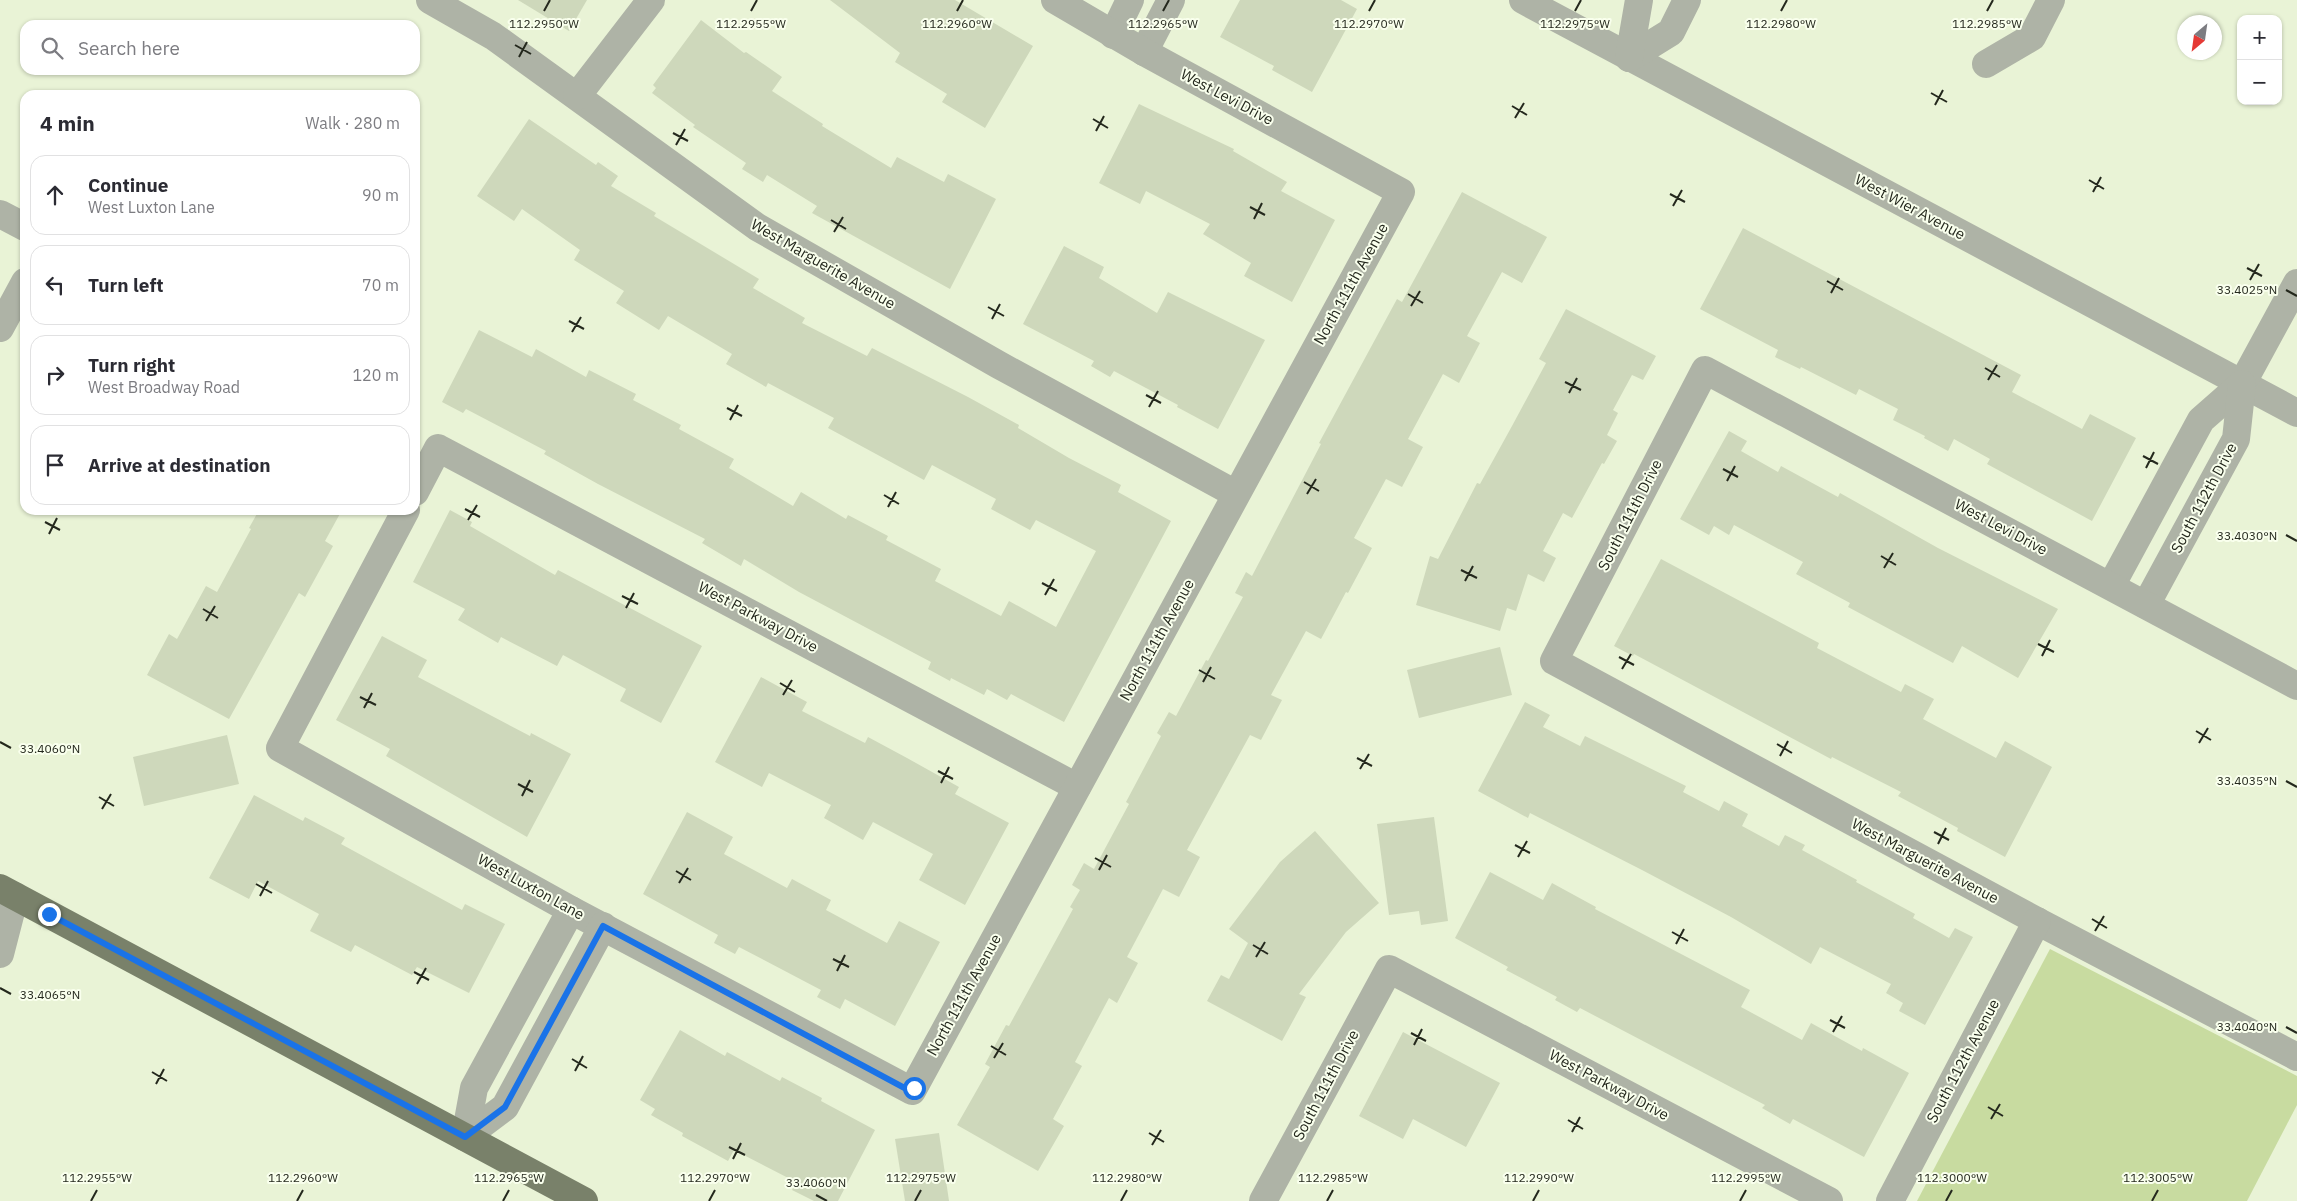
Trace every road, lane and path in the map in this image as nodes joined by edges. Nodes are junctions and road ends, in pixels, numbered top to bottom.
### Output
1 (430, 0) edge
2 (651, 0) edge
3 (1055, 0) edge
4 (1130, 0) edge
5 (1171, 0) edge
6 (1523, 0) edge
7 (1639, 0) edge
8 (1687, 0) edge
9 (2051, 0) edge
10 (1113, 35) junction
11 (1144, 52) junction
12 (1629, 58) junction
13 (1986, 64) dead end
14 (577, 96) junction
15 (1401, 192) joint
16 (0, 214) edge
17 (20, 224) edge
18 (2297, 283) edge
19 (20, 291) edge
20 (0, 328) edge
21 (1705, 370) joint
22 (2242, 384) junction
23 (2297, 413) edge
24 (420, 482) edge
25 (1236, 494) junction
26 (403, 515) edge
27 (2111, 586) junction
28 (2146, 605) junction
29 (1554, 661) joint
30 (2297, 686) edge
31 (1077, 787) junction
32 (5, 899) edge
33 (571, 910) junction
34 (2036, 921) junction
35 (603, 926) junction
36 (0, 954) edge
37 (1389, 969) joint
38 (2297, 1057) edge
39 (914, 1088) joint
40 (465, 1137) junction
41 (584, 1201) edge
42 (1264, 1201) edge
43 (1830, 1201) edge
44 (1890, 1201) edge

1 - 14 street, West Marguerite Avenue
2 - 14 street
3 - 10 street, West Levi Drive
4 - 10 street
5 - 11 street
6 - 12 street, West Wier Avenue
7 - 12 street
8 - 12 street
9 - 13 street
10 - 11 street, West Levi Drive
11 - 15 street, West Levi Drive
12 - 22 street, West Wier Avenue
14 - 25 street, West Marguerite Avenue
15 - 25 street, North 111th Avenue
16 - 17 street
18 - 22 street, South 112th Drive
19 - 20 street
21 - 27 street, West Levi Drive
21 - 29 street, South 111th Drive
22 - 23 street, West Wier Avenue
22 - 27 street, South 112th Drive
22 - 28 street, South 112th Drive
24 - 31 street, West Parkway Drive
25 - 31 street, North 111th Avenue
26 - 33 street, West Luxton Lane
27 - 28 street, West Levi Drive
28 - 30 street, West Levi Drive
29 - 34 street, West Marguerite Avenue
31 - 39 street, North 111th Avenue
32 - 36 street
32 - 40 main road
33 - 35 street, West Luxton Lane
33 - 40 street
34 - 38 street, West Marguerite Avenue
34 - 44 street, South 112th Avenue
35 - 39 street, West Luxton Lane
35 - 40 street
37 - 42 street, South 111th Drive
37 - 43 street, West Parkway Drive
40 - 41 main road

